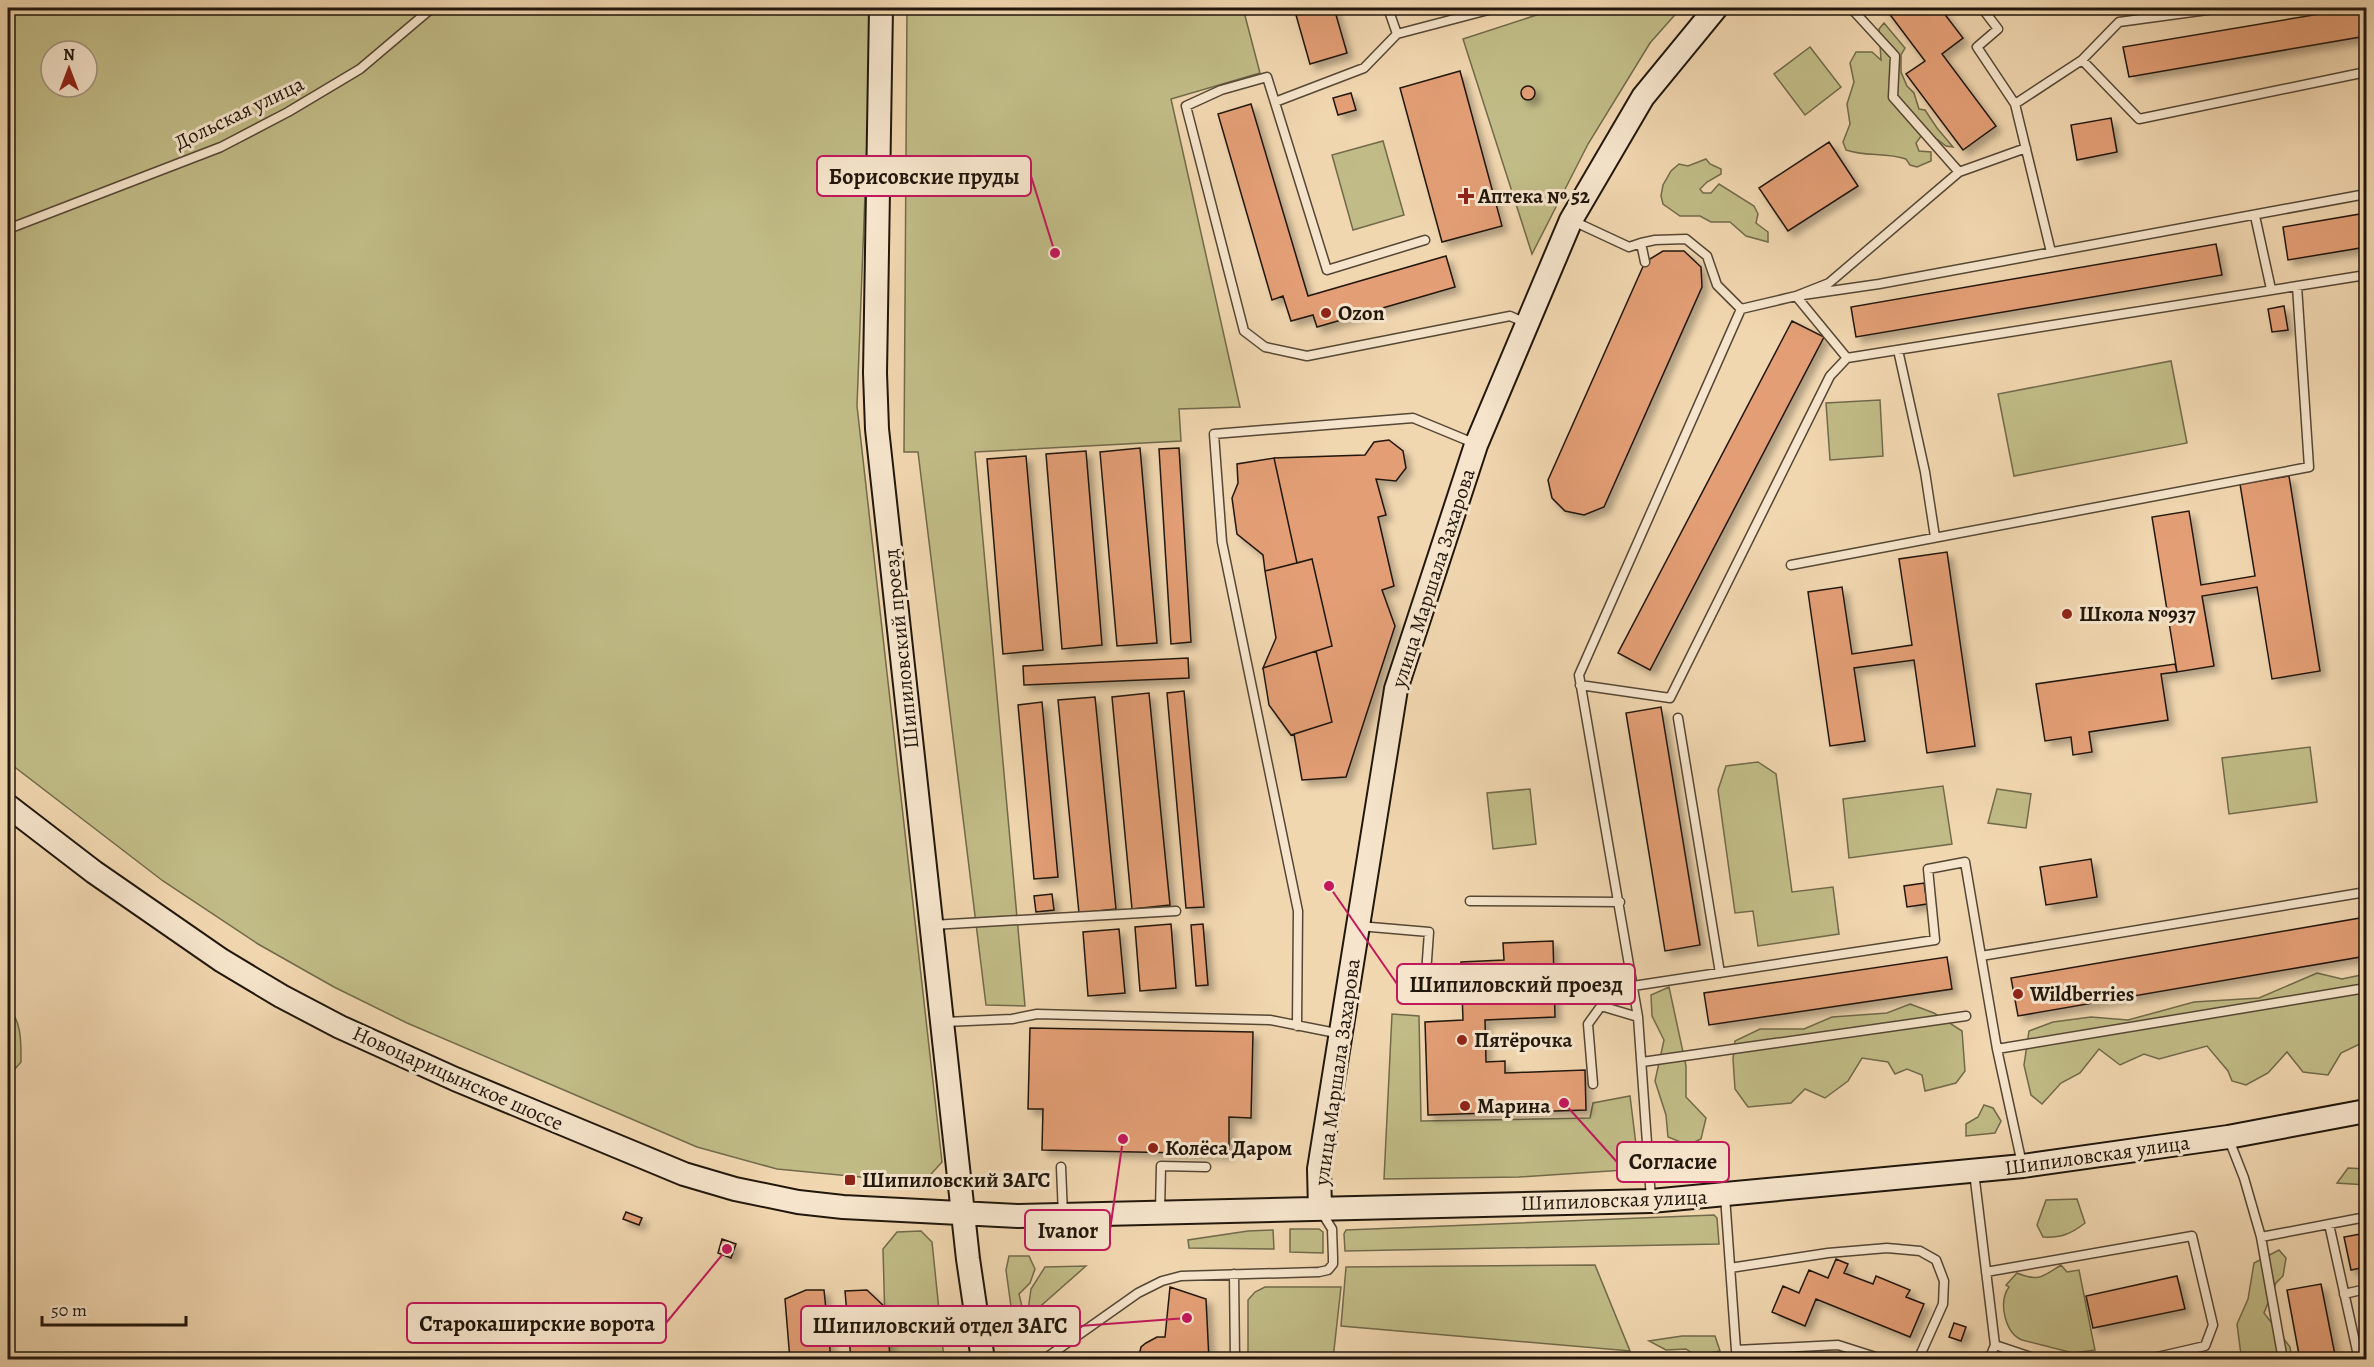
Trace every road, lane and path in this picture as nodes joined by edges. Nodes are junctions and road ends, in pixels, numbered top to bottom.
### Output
1 (432, 8) edge
2 (881, 8) edge
3 (1388, 8) edge
4 (1496, 8) edge
5 (1716, 8) edge
6 (1851, 8) edge
7 (1982, 8) edge
8 (2222, 8) edge
9 (1397, 34) junction
10 (2082, 60) junction
11 (2367, 72) edge
12 (1275, 102) junction
13 (2014, 104) junction
14 (2026, 148) junction
15 (1959, 172) junction
16 (2367, 194) edge
17 (2255, 216) junction
18 (1571, 220) junction
19 (8, 229) edge
20 (1425, 240) dead end
21 (1641, 243) junction
22 (2051, 252) junction
23 (1645, 262) dead end
24 (2367, 275) edge
25 (2297, 285) junction
26 (2271, 289) junction
27 (1796, 296) junction
28 (1741, 309) junction
29 (1526, 323) junction
30 (1898, 350) junction
31 (1847, 358) junction
32 (1476, 445) junction
33 (1935, 537) junction
34 (1791, 565) dead end
35 (1580, 685) junction
36 (1678, 718) dead end
37 (8, 806) edge
38 (2367, 892) edge
39 (1470, 901) dead end
40 (1620, 902) junction
41 (1176, 911) dead end
42 (932, 925) junction
43 (1358, 926) junction
44 (1982, 956) junction
45 (1720, 973) junction
46 (1633, 986) junction
47 (1425, 988) dead end
48 (2367, 988) edge
49 (1966, 1016) dead end
50 (1638, 1017) junction
51 (942, 1022) junction
52 (1297, 1026) junction
53 (1341, 1034) junction
54 (1997, 1049) junction
55 (1642, 1062) junction
56 (1593, 1084) dead end
57 (2367, 1111) edge
58 (2228, 1137) junction
59 (2023, 1166) junction
60 (1062, 1167) dead end
61 (1206, 1167) dead end
62 (1974, 1172) junction
63 (1725, 1195) junction
64 (1652, 1202) junction
65 (1320, 1209) junction
66 (964, 1212) junction
67 (1160, 1212) junction
68 (1063, 1215) junction
69 (2367, 1217) edge
70 (2329, 1224) junction
71 (2261, 1236) junction
72 (1730, 1268) junction
73 (1986, 1272) junction
74 (1234, 1274) junction
75 (2367, 1290) edge
76 (1732, 1294) junction
77 (2344, 1294) junction
78 (1720, 1295) dead end
79 (1995, 1345) junction
80 (983, 1359) edge
81 (1046, 1359) edge
82 (1235, 1359) edge
83 (1885, 1359) edge
84 (1918, 1359) edge
85 (1989, 1359) edge
86 (2040, 1359) edge
87 (2144, 1359) edge
88 (2283, 1359) edge
89 (2359, 1359) edge

1 - 19 lane, Дольская улица
2 - 42 main road, Шипиловский проезд
3 - 9 lane
4 - 9 lane
5 - 18 main road, улица Маршала Захарова
6 - 15 lane
7 - 13 lane
8 - 10 lane
9 - 12 lane
10 - 11 lane
10 - 13 lane
12 - 20 lane
12 - 29 lane
13 - 14 lane
14 - 15 lane
14 - 22 lane
15 - 27 lane
16 - 17 lane
17 - 22 lane
17 - 26 lane
18 - 21 lane
18 - 29 main road, улица Маршала Захарова
21 - 23 lane
21 - 28 lane
22 - 27 lane
24 - 25 lane
25 - 26 lane
25 - 33 lane
26 - 30 lane
27 - 28 lane
27 - 31 lane
28 - 35 lane
29 - 32 main road, улица Маршала Захарова
30 - 31 lane
30 - 33 lane
31 - 35 lane
32 - 43 main road, улица Маршала Захарова
32 - 52 lane
33 - 34 lane
35 - 40 lane
36 - 45 lane
37 - 66 main road, Новоцарицынское шоссе
38 - 44 lane
39 - 40 lane
40 - 46 lane
41 - 42 lane
42 - 51 main road, Шипиловский проезд
43 - 47 lane
43 - 53 main road, улица Маршала Захарова
44 - 45 lane
44 - 54 lane
45 - 46 lane
46 - 50 lane
48 - 54 lane
49 - 55 lane
50 - 55 lane
50 - 56 lane
51 - 52 lane
51 - 66 main road, Шипиловский проезд
52 - 53 lane
53 - 65 main road, улица Маршала Захарова
54 - 59 lane
55 - 64 lane
57 - 58 main road, Шипиловская улица
58 - 59 main road, Шипиловская улица
58 - 71 lane
59 - 62 main road, Шипиловская улица
60 - 68 lane
61 - 67 lane
62 - 63 main road, Шипиловская улица
62 - 73 lane
63 - 64 main road, Шипиловская улица
63 - 72 lane
64 - 65 main road, Шипиловская улица
65 - 67 main road, Шипиловская улица
65 - 74 lane
66 - 68 main road, Шипиловская улица
66 - 80 main road, Шипиловский проезд
67 - 68 main road, Шипиловская улица
69 - 70 lane
70 - 71 lane
70 - 77 lane
71 - 88 lane
72 - 76 lane
72 - 84 lane
73 - 79 lane
73 - 87 lane
74 - 81 lane
74 - 82 lane
75 - 77 lane
76 - 78 lane
76 - 83 lane
77 - 89 lane
79 - 85 lane
79 - 86 lane

